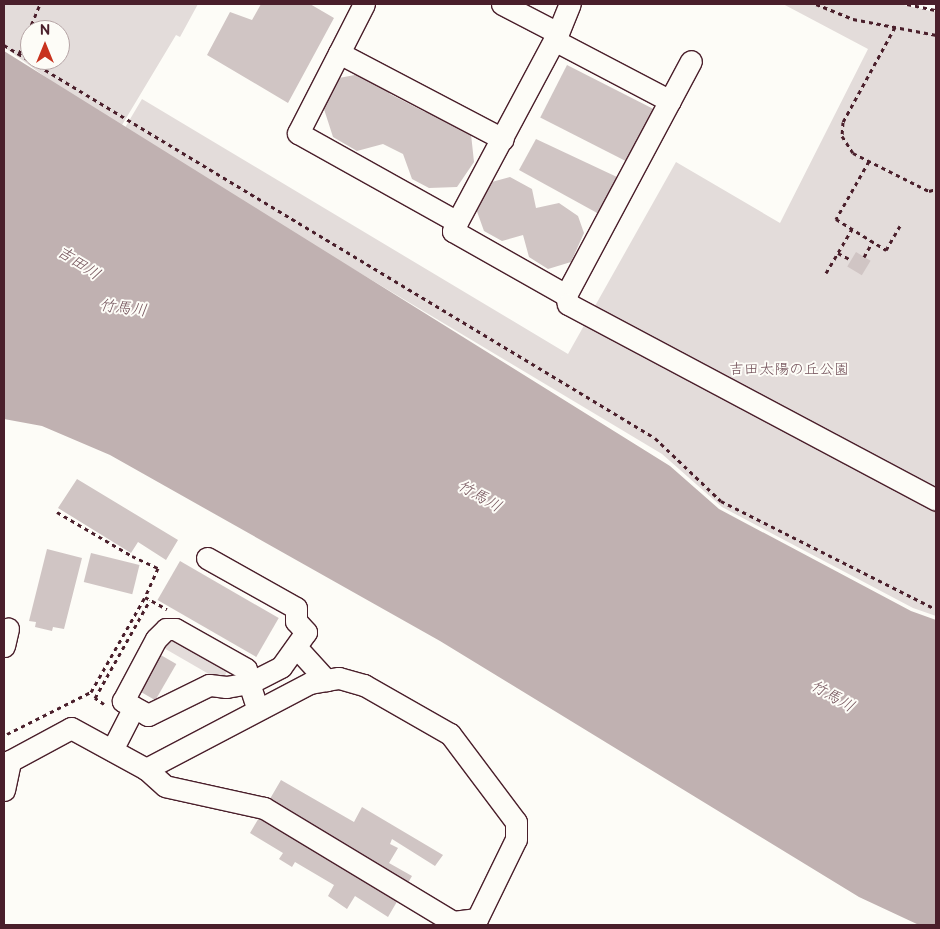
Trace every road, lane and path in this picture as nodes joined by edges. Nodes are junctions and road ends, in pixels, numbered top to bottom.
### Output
1 (40, 4) edge
2 (364, 4) edge
3 (502, 4) edge
4 (570, 4) edge
5 (818, 4) edge
6 (907, 4) edge
7 (936, 10) edge
8 (895, 27) junction
9 (936, 35) edge
10 (556, 36) junction
11 (4, 45) edge
12 (339, 53) junction
13 (19, 54) junction
14 (691, 61) dead end
15 (670, 101) junction
16 (503, 139) junction
17 (869, 161) junction
18 (936, 189) edge
19 (457, 222) junction
20 (900, 226) dead end
21 (852, 229) junction
22 (873, 241) junction
23 (838, 253) junction
24 (864, 257) dead end
25 (851, 260) dead end
26 (826, 273) dead end
27 (566, 294) junction
28 (936, 500) edge
29 (57, 512) dead end
30 (207, 558) dead end
31 (145, 597) junction
32 (936, 609) edge
33 (174, 614) dead end
34 (296, 647) junction
35 (332, 679) junction
36 (249, 683) junction
37 (134, 707) junction
38 (258, 710) junction
39 (7, 748) edge
40 (112, 750) junction
41 (146, 769) junction
42 (4, 790) edge

1 - 13 path
2 - 12 street
3 - 10 street
4 - 10 street
5 - 8 path
6 - 7 path
8 - 9 path
8 - 17 path
10 - 15 street
10 - 16 street
11 - 13 path
12 - 16 street
12 - 19 street
13 - 32 path
14 - 15 street
15 - 27 street
16 - 19 street
17 - 18 path
17 - 21 path
19 - 27 street
20 - 22 path
21 - 22 path
21 - 23 path
22 - 24 path
23 - 25 path
23 - 26 path
27 - 28 street
29 - 31 path
30 - 34 street
31 - 33 path
31 - 39 path
34 - 35 street
34 - 36 street
35 - 38 street
35 - 41 street
36 - 37 street
36 - 37 street
36 - 38 street
37 - 40 street
38 - 41 street
39 - 40 street
39 - 42 street
40 - 41 street

